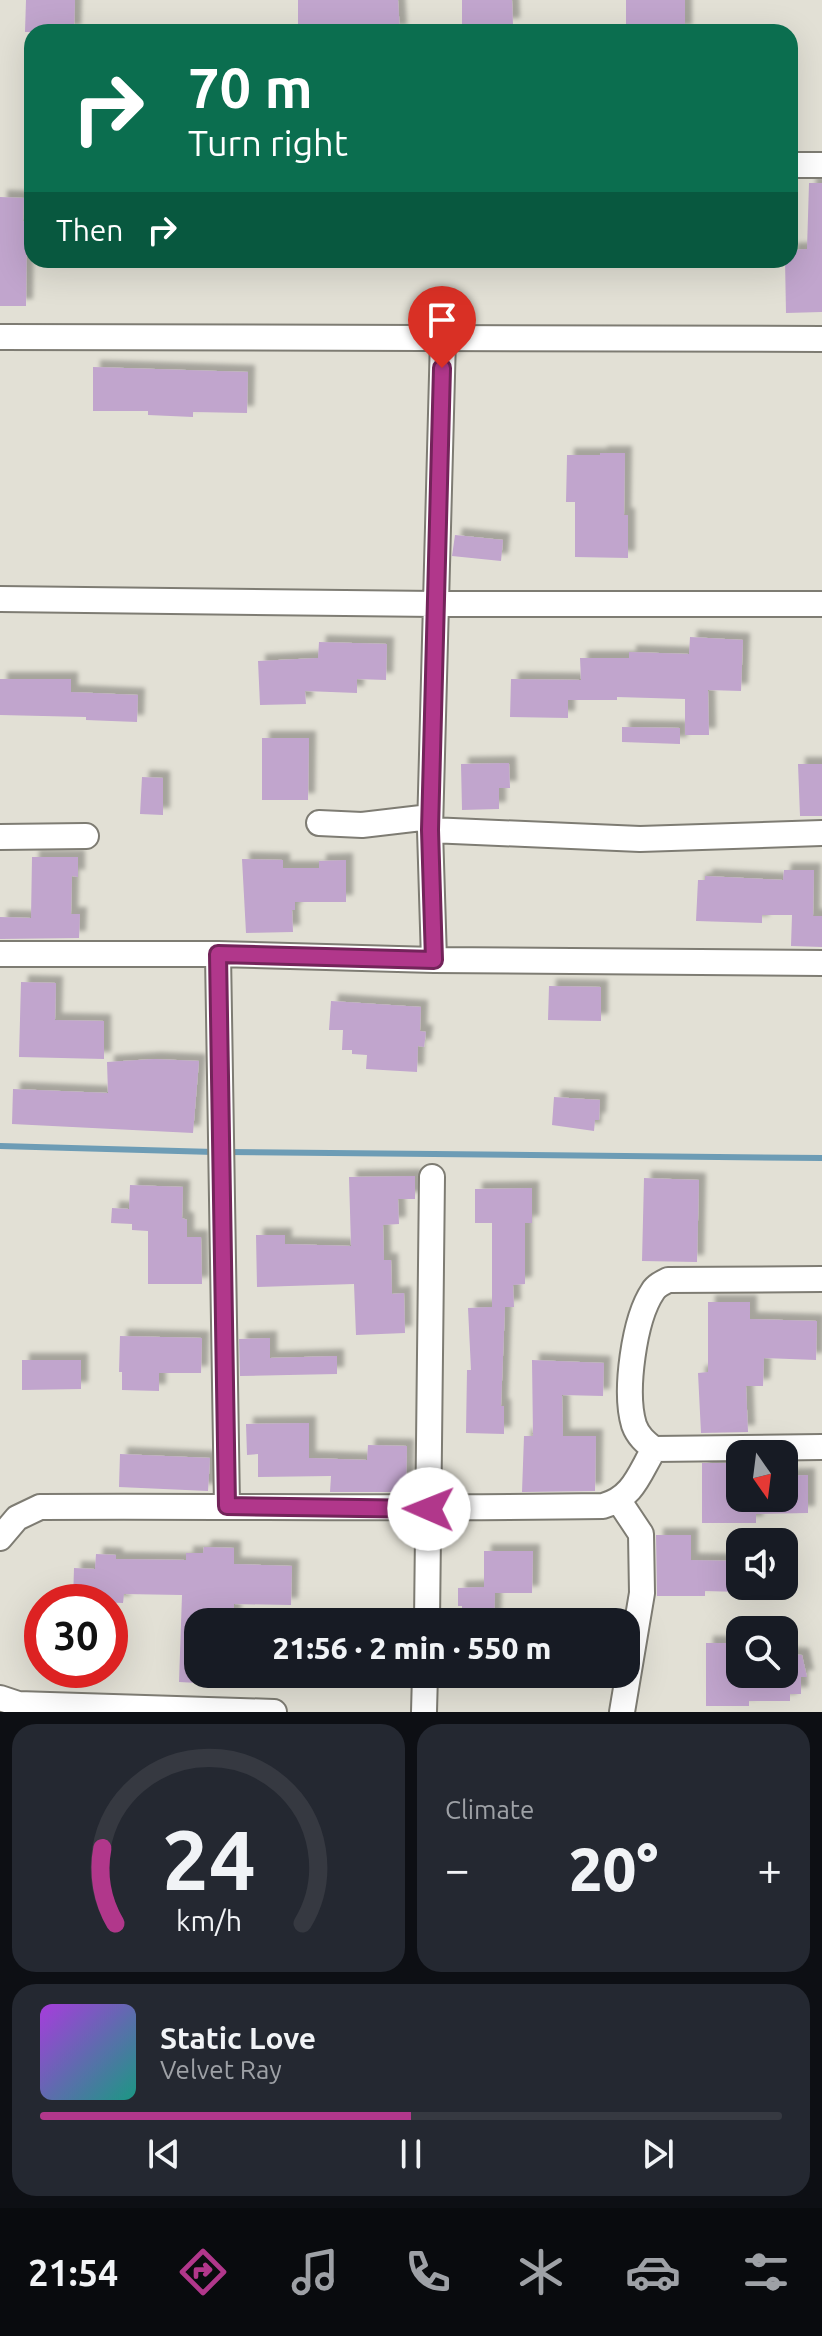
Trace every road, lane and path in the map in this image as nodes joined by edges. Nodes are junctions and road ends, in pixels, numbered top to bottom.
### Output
1 (798, 165) edge
2 (822, 165) edge
3 (0, 337) edge
4 (443, 338) junction
5 (822, 339) edge
6 (0, 599) edge
7 (435, 604) junction
8 (822, 604) edge
9 (319, 823) dead end
10 (430, 824) junction
11 (822, 833) edge
12 (86, 836) dead end
13 (0, 837) edge
14 (0, 954) edge
15 (218, 954) junction
16 (434, 960) junction
17 (822, 963) edge
18 (432, 1177) dead end
19 (822, 1279) edge
20 (822, 1447) edge
21 (654, 1449) junction
22 (619, 1501) junction
23 (227, 1506) junction
24 (429, 1509) junction
25 (0, 1538) edge
26 (427, 1608) edge
27 (425, 1688) edge
28 (0, 1698) edge
29 (274, 1712) edge
30 (424, 1712) edge
31 (622, 1712) edge

1 - 2 street
3 - 4 street
4 - 5 street
4 - 7 street
6 - 7 street
7 - 8 street
7 - 10 street
9 - 10 street
10 - 11 street
10 - 16 street
12 - 13 street
14 - 15 street
15 - 16 street
15 - 23 street
16 - 17 street
18 - 24 street
19 - 21 street
20 - 21 street
21 - 22 street
22 - 24 street
22 - 31 street
23 - 24 street
23 - 25 street
24 - 26 street
27 - 30 street
28 - 29 street

